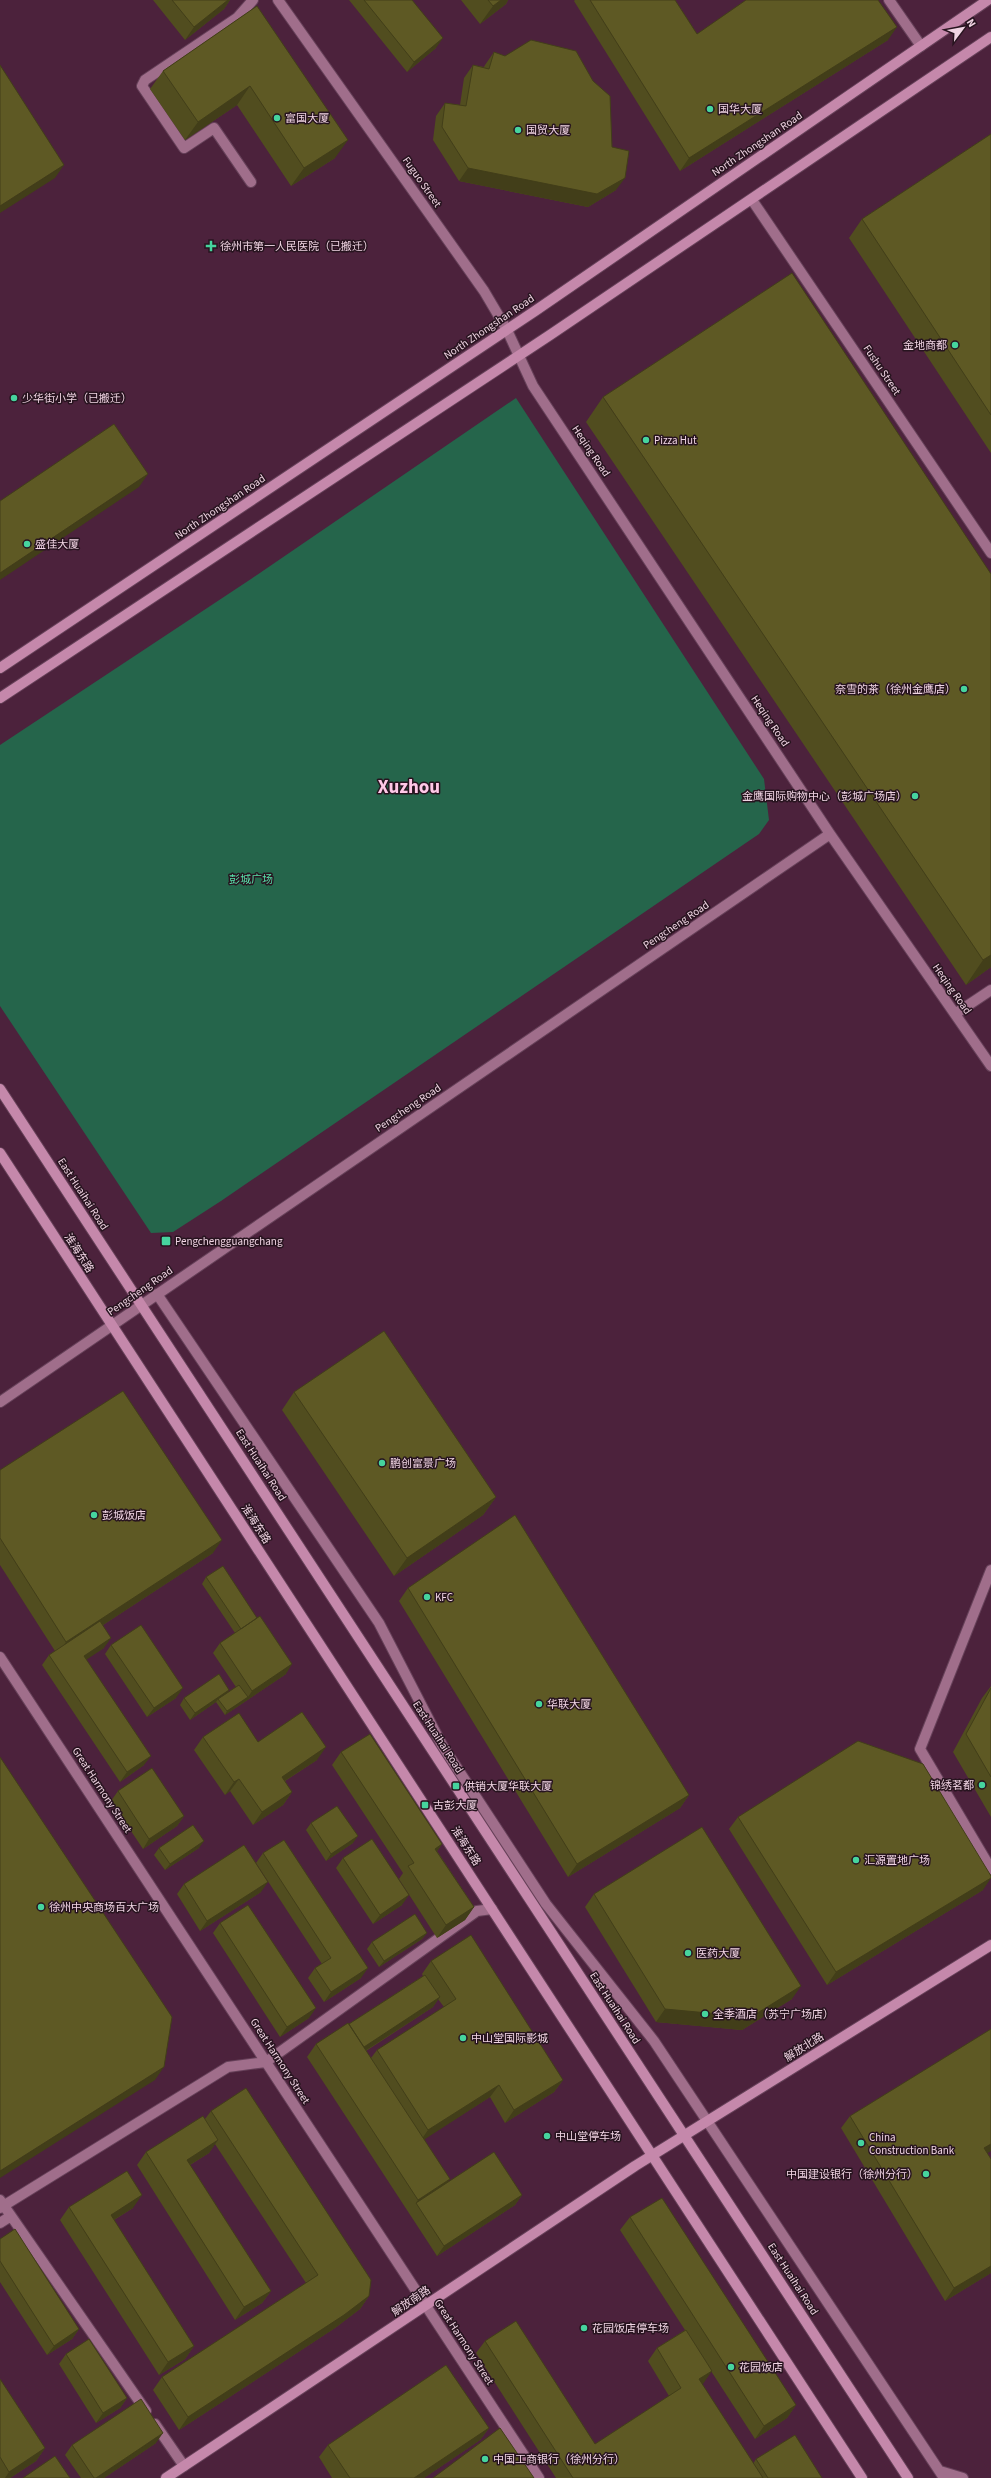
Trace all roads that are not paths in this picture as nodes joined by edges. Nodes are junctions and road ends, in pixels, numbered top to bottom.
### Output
1 (252, 0) edge
2 (278, 0) edge
3 (889, 0) edge
4 (988, 0) edge
5 (991, 37) edge
6 (921, 46) junction
7 (251, 182) dead end
8 (752, 200) junction
9 (507, 330) junction
10 (519, 355) junction
11 (533, 386) joint
12 (991, 553) edge
13 (0, 668) edge
14 (0, 698) edge
15 (830, 834) junction
16 (991, 990) edge
17 (955, 1014) junction
18 (991, 1066) edge
19 (0, 1089) edge
20 (0, 1153) edge
21 (157, 1294) junction
22 (141, 1304) junction
23 (112, 1325) junction
24 (0, 1402) edge
25 (991, 1570) edge
26 (0, 1657) edge
27 (991, 1869) edge
28 (492, 1909) junction
29 (991, 1945) edge
30 (266, 2062) junction
31 (708, 2121) junction
32 (685, 2136) junction
33 (670, 2144) joint
34 (652, 2155) junction
35 (1, 2205) edge
36 (11, 2216) junction
37 (0, 2223) edge
38 (426, 2305) junction
39 (184, 2466) junction
40 (942, 2475) edge
41 (166, 2478) edge
42 (539, 2478) edge
43 (862, 2478) edge
44 (908, 2478) edge
45 (963, 2478) edge

1 - 7 street
2 - 9 street, Fuguo Street
3 - 6 street
4 - 6 main road, North Zhongshan Road
5 - 8 main road
6 - 9 main road, North Zhongshan Road
8 - 10 main road
8 - 12 street, Fushu Street
9 - 10 street, Fuguo Street
9 - 13 main road, North Zhongshan Road
10 - 11 street, Fuguo Street
10 - 14 main road
11 - 15 street, Heqing Road
15 - 17 street, Heqing Road
15 - 21 street, Pengcheng Road
16 - 17 street
17 - 18 street, Heqing Road
19 - 22 main road, East Huaihai Road
20 - 23 main road, 淮海东路
21 - 22 street, Pengcheng Road
21 - 31 street
22 - 23 street, Pengcheng Road
22 - 32 main road, East Huaihai Road
23 - 24 street, Pengcheng Road
23 - 28 main road, 淮海东路
25 - 27 street
26 - 30 street, Great Harmony Street
28 - 30 street
28 - 34 main road
29 - 31 main road, 解放北路
30 - 35 street
30 - 38 street, Great Harmony Street
31 - 32 main road, 解放北路
31 - 40 street
32 - 33 main road, 解放北路
32 - 44 main road, East Huaihai Road
33 - 34 main road, 解放南路
34 - 38 main road, 解放南路
34 - 43 main road
35 - 36 street
36 - 37 street
36 - 39 street
38 - 39 main road, 解放南路
38 - 42 street, Great Harmony Street
39 - 41 main road, 解放南路
40 - 45 street

